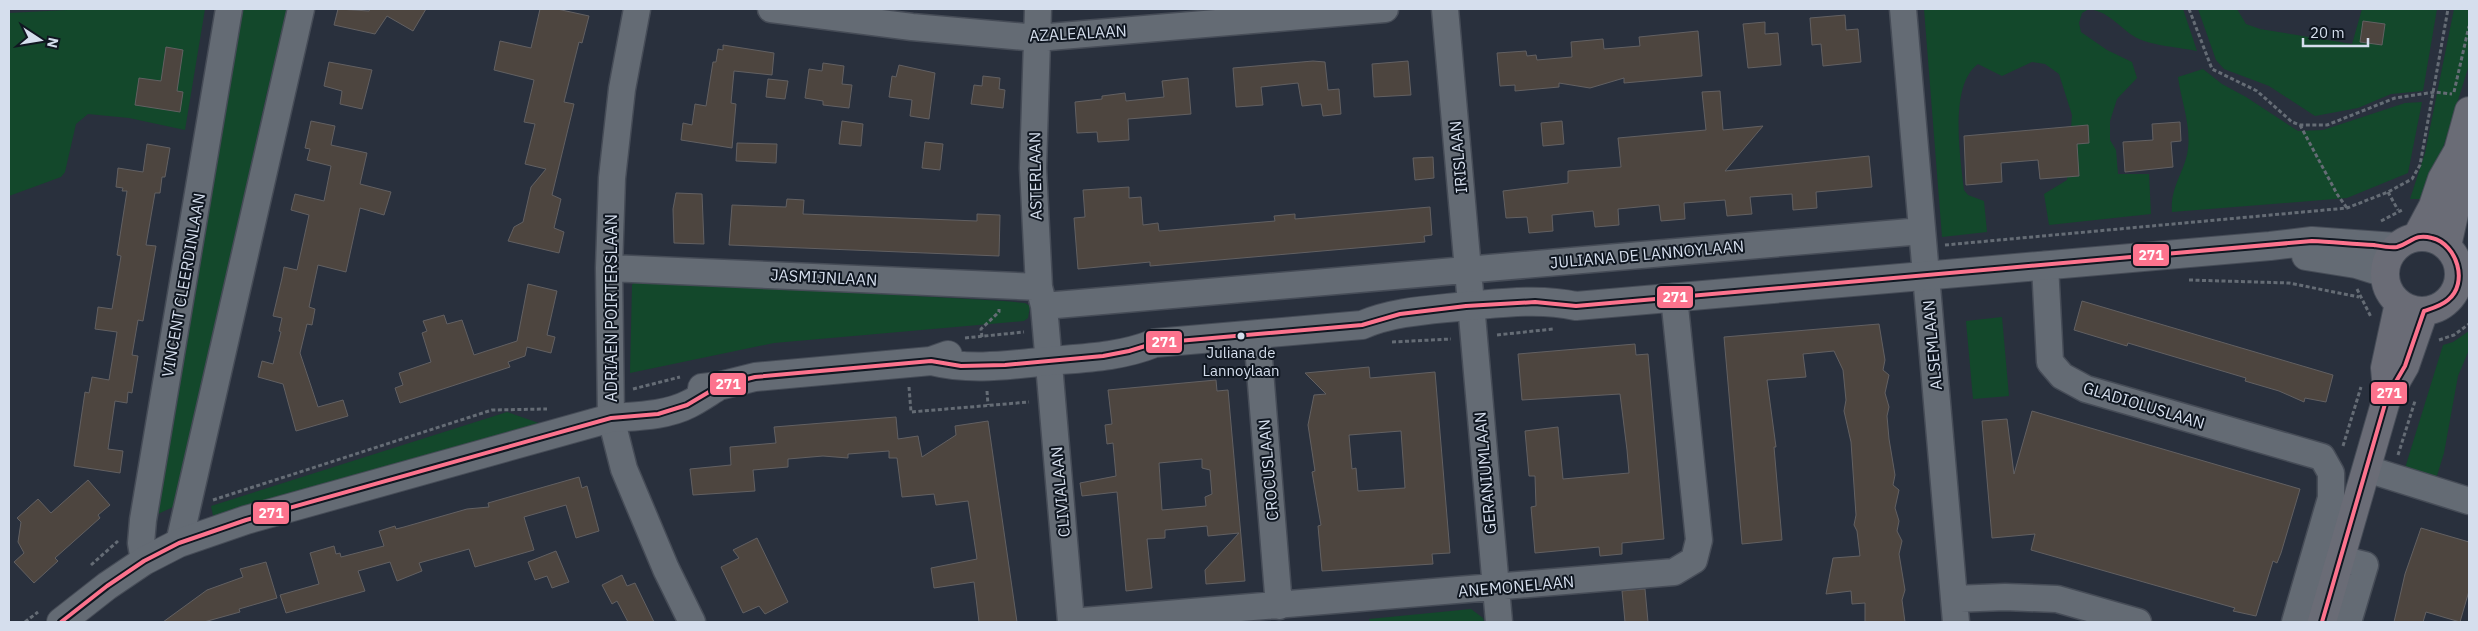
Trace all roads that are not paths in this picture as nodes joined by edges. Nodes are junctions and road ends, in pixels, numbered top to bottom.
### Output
1 (229, 9) edge
2 (301, 9) edge
3 (637, 9) edge
4 (771, 9) edge
5 (1038, 9) edge
6 (1385, 9) edge
7 (1445, 9) edge
8 (1903, 9) edge
9 (1037, 38) junction
10 (2461, 103) edge
11 (2458, 151) junction
12 (1922, 231) junction
13 (2407, 242) junction
14 (2270, 246) junction
15 (2448, 246) junction
16 (2046, 265) junction
17 (609, 268) junction
18 (1467, 269) junction
19 (2385, 273) junction
20 (1926, 277) junction
21 (1042, 296) junction
22 (1674, 297) junction
23 (2412, 307) junction
24 (1470, 315) junction
25 (1257, 334) junction
26 (1048, 352) junction
27 (611, 418) junction
28 (2367, 470) junction
29 (2469, 501) edge
30 (179, 543) junction
31 (2341, 558) junction
32 (144, 561) junction
33 (1496, 588) junction
34 (1279, 606) junction
35 (1955, 611) edge
36 (61, 622) edge
37 (692, 622) edge
38 (1071, 622) edge
39 (1499, 622) edge
40 (2138, 622) edge
41 (2295, 622) edge
42 (2322, 622) edge
43 (2348, 622) edge

1 - 32 street, VINCENT CLEERDINLAAN
2 - 30 street
3 - 17 street, ADRIAEN POIRTERSLAAN
4 - 9 street, AZALEALAAN
5 - 9 street, ASTERLAAN
6 - 9 street, AZALEALAAN
7 - 18 street, IRISLAAN
8 - 12 street, ALSEMLAAN
9 - 21 street, ASTERLAAN
10 - 11 main road
11 - 13 main road
11 - 15 main road
12 - 18 street, JULIANA DE LANNOYLAAN
12 - 20 street, ALSEMLAAN
13 - 14 street
13 - 15 main road
13 - 19 main road
14 - 16 street
14 - 19 street
15 - 23 main road
16 - 20 street
16 - 41 street, GLADIOLUSLAAN
17 - 21 street, JASMIJNLAAN
17 - 27 street, ADRIAEN POIRTERSLAAN
18 - 21 street, JULIANA DE LANNOYLAAN
18 - 24 street, IRISLAAN
19 - 23 main road
20 - 22 street
20 - 35 street, ALSEMLAAN
21 - 26 street, ASTERLAAN
22 - 24 street
22 - 33 street, ANEMONELAAN
23 - 28 main road
24 - 25 street
24 - 33 street, GERANIUMLAAN
25 - 26 street
25 - 34 street, CROCUSLAAN
26 - 27 street
26 - 38 street, CLIVIALAAN
27 - 30 street
27 - 37 street, ADRIAEN POIRTERSLAAN
28 - 29 street
28 - 31 main road
30 - 32 street
31 - 42 main road
31 - 43 street
32 - 36 street
33 - 34 street, ANEMONELAAN
33 - 39 street, GERANIUMLAAN
34 - 38 street, ANEMONELAAN
35 - 40 street

